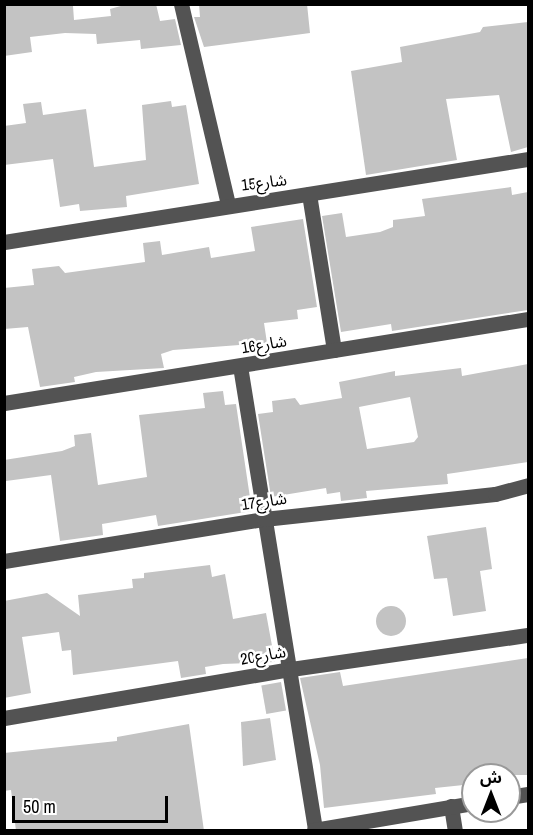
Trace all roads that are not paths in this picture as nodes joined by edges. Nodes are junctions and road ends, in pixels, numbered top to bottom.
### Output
1 (182, 4) edge
2 (528, 159) edge
3 (309, 194) junction
4 (228, 204) junction
5 (4, 242) edge
6 (528, 320) edge
7 (334, 350) junction
8 (240, 366) junction
9 (4, 403) edge
10 (528, 485) edge
11 (264, 519) junction
12 (4, 561) edge
13 (528, 634) edge
14 (291, 669) junction
15 (4, 718) edge
16 (461, 805) edge
17 (451, 806) junction
18 (315, 831) edge
19 (455, 831) edge

1 - 4 street
2 - 3 street, شارع15
3 - 4 street, شارع15
3 - 7 street
4 - 5 street, شارع15
6 - 7 street, شارع16
7 - 8 street, شارع16
8 - 9 street, شارع16
8 - 11 street
10 - 11 street, شارع17
11 - 12 street, شارع17
11 - 14 street
13 - 14 street, شارع20
14 - 15 street, شارع20
14 - 18 street
16 - 17 street
17 - 18 street
17 - 19 street

